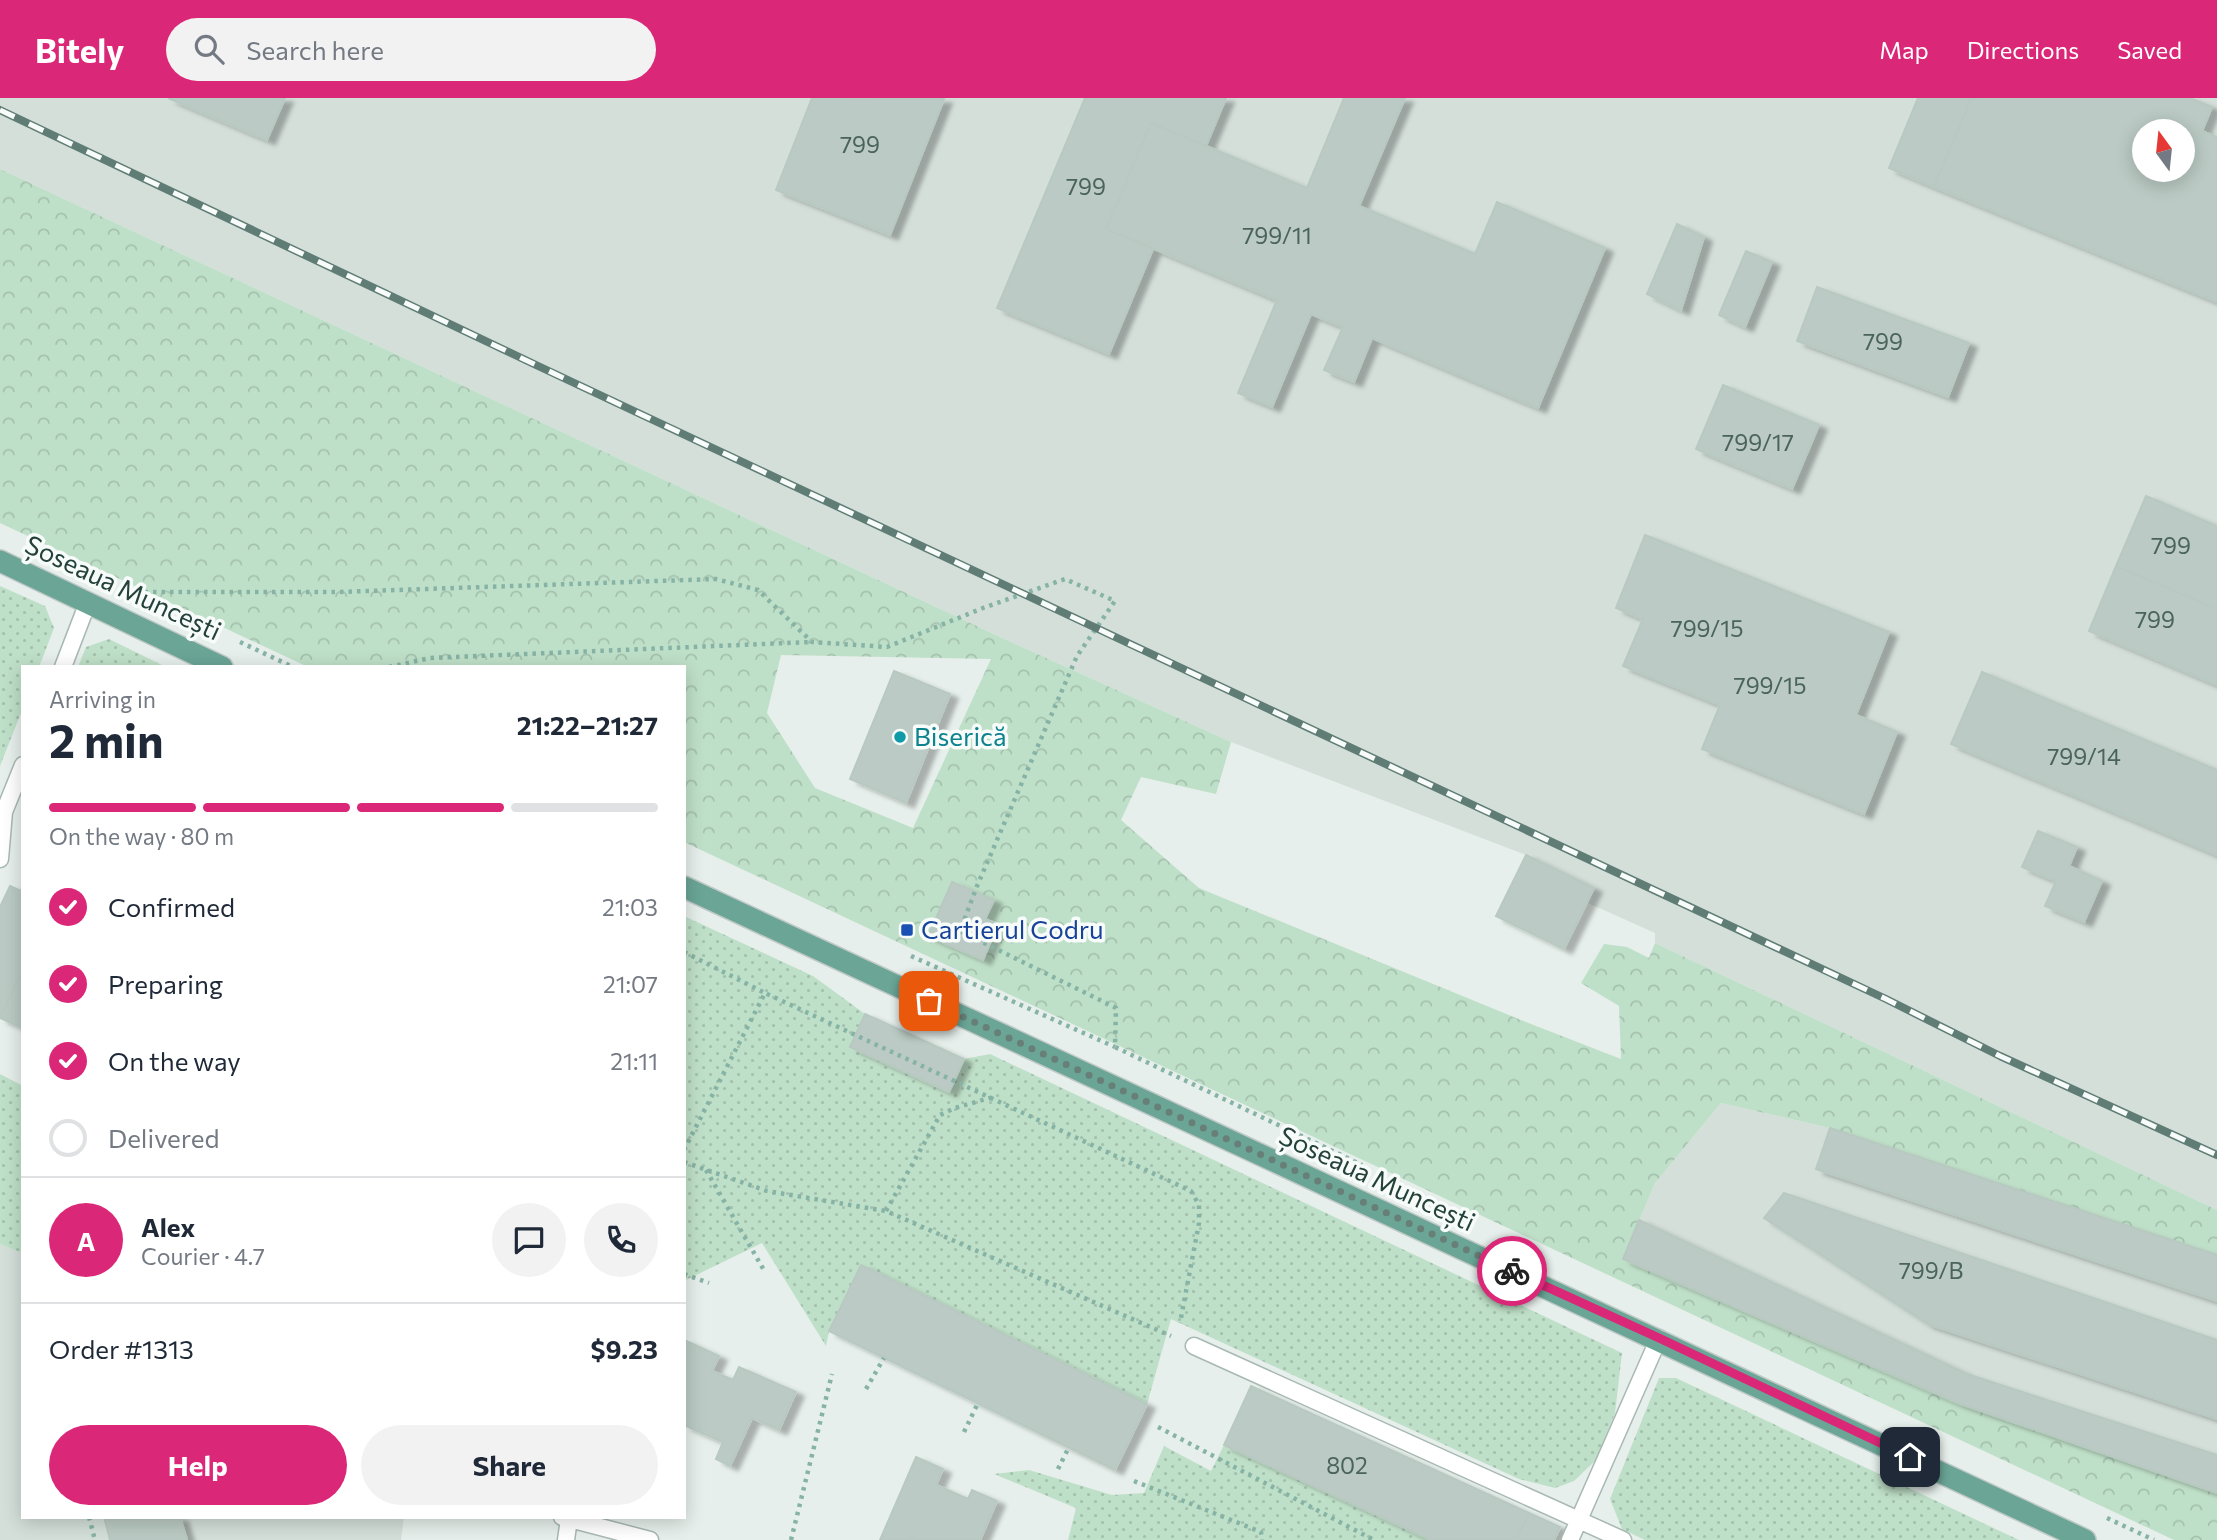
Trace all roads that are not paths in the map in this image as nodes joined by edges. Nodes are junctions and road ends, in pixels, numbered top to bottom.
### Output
1 (0, 561) edge
2 (88, 601) junction
3 (64, 665) edge
4 (218, 665) edge
5 (21, 769) edge
6 (2, 811) edge
7 (0, 859) edge
8 (686, 888) edge
9 (1659, 1338) junction
10 (1194, 1346) road end
11 (1578, 1518) junction
12 (565, 1519) edge
13 (569, 1519) edge
14 (566, 1540) edge
15 (650, 1540) edge
16 (1570, 1540) edge
17 (1623, 1540) edge
18 (2085, 1540) edge

1 - 2 main road, Șoseaua Muncești
2 - 3 lane
2 - 4 main road, Șoseaua Muncești
5 - 6 lane
6 - 7 lane
8 - 9 main road, Șoseaua Muncești
9 - 11 lane
9 - 18 main road, Șoseaua Muncești
10 - 11 lane
11 - 16 lane
11 - 17 lane
12 - 14 lane
13 - 15 lane

